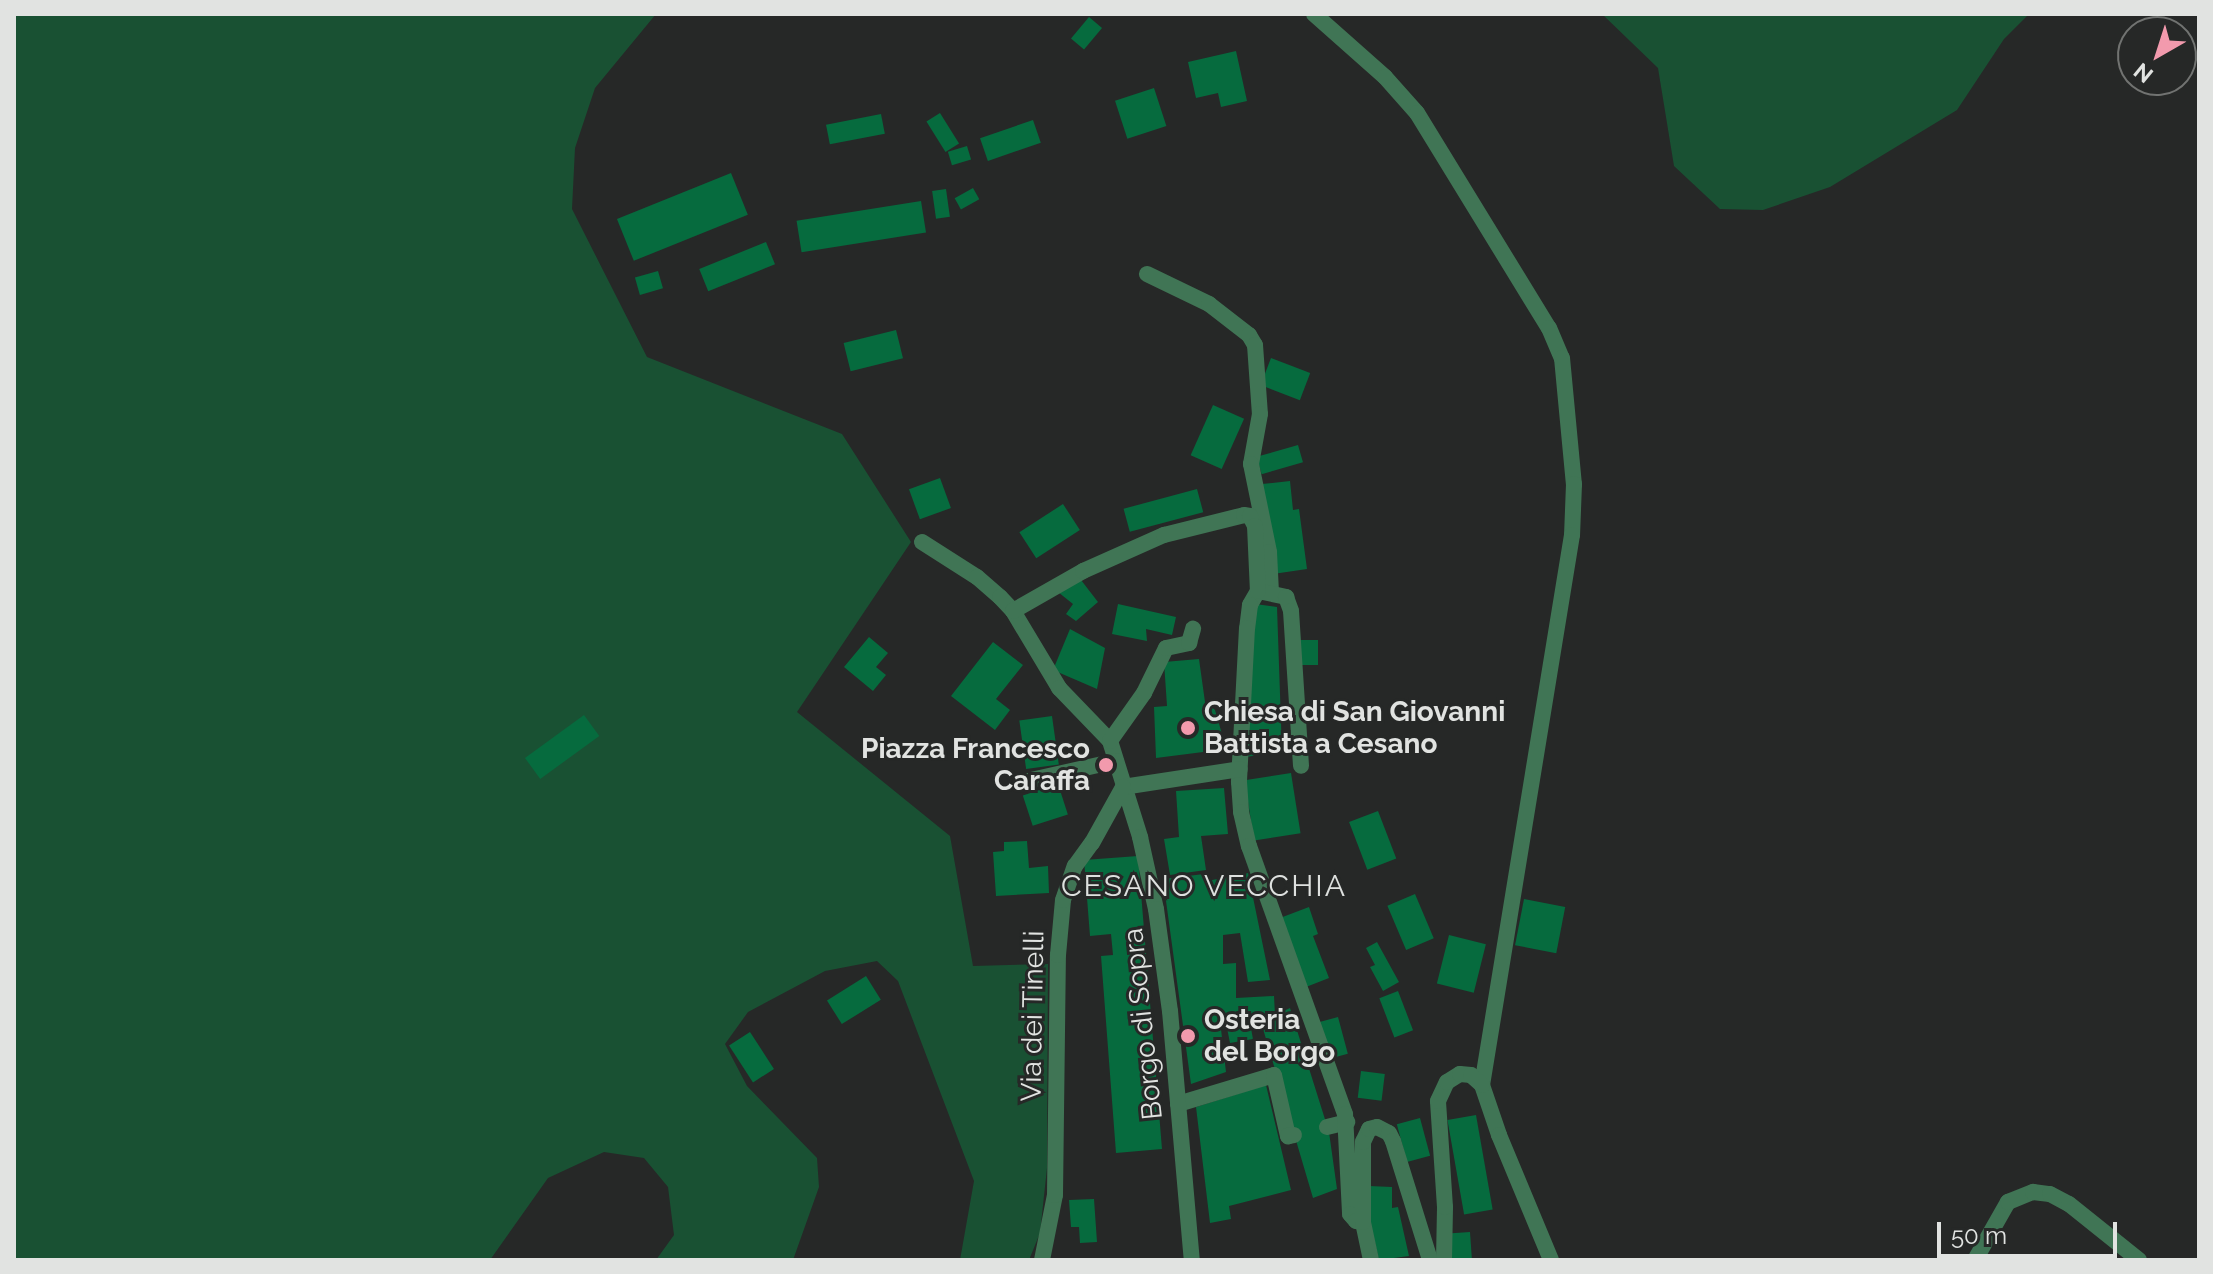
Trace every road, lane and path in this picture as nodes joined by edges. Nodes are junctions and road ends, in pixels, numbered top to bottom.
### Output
1 (1314, 14) edge
2 (1147, 274) dead end
3 (922, 542) dead end
4 (1264, 592) junction
5 (1013, 611) junction
6 (1193, 629) dead end
7 (1110, 741) junction
8 (1116, 761) junction
9 (1301, 766) dead end
10 (1240, 769) junction
11 (1031, 780) dead end
12 (1123, 787) junction
13 (1482, 1085) junction
14 (1178, 1104) junction
15 (1347, 1122) junction
16 (1327, 1127) dead end
17 (1294, 1135) dead end
18 (1363, 1222) junction
19 (1042, 1260) edge
20 (1192, 1260) edge
21 (1371, 1260) edge
22 (1430, 1260) edge
23 (1444, 1260) edge
24 (1551, 1260) edge
25 (1975, 1260) edge
26 (2139, 1260) edge

1 - 13 street
2 - 4 street
3 - 5 street
4 - 5 street
4 - 9 street
4 - 10 street
5 - 7 street
6 - 7 street
7 - 8 street
8 - 11 street
8 - 12 street
10 - 12 street
10 - 15 street
12 - 14 street, Borgo di Sopra
12 - 19 street, Via dei Tinelli
13 - 23 street
13 - 24 street
14 - 17 street
14 - 20 street, Borgo di Sopra
15 - 16 street
15 - 18 street
18 - 21 street
18 - 22 street
25 - 26 street

